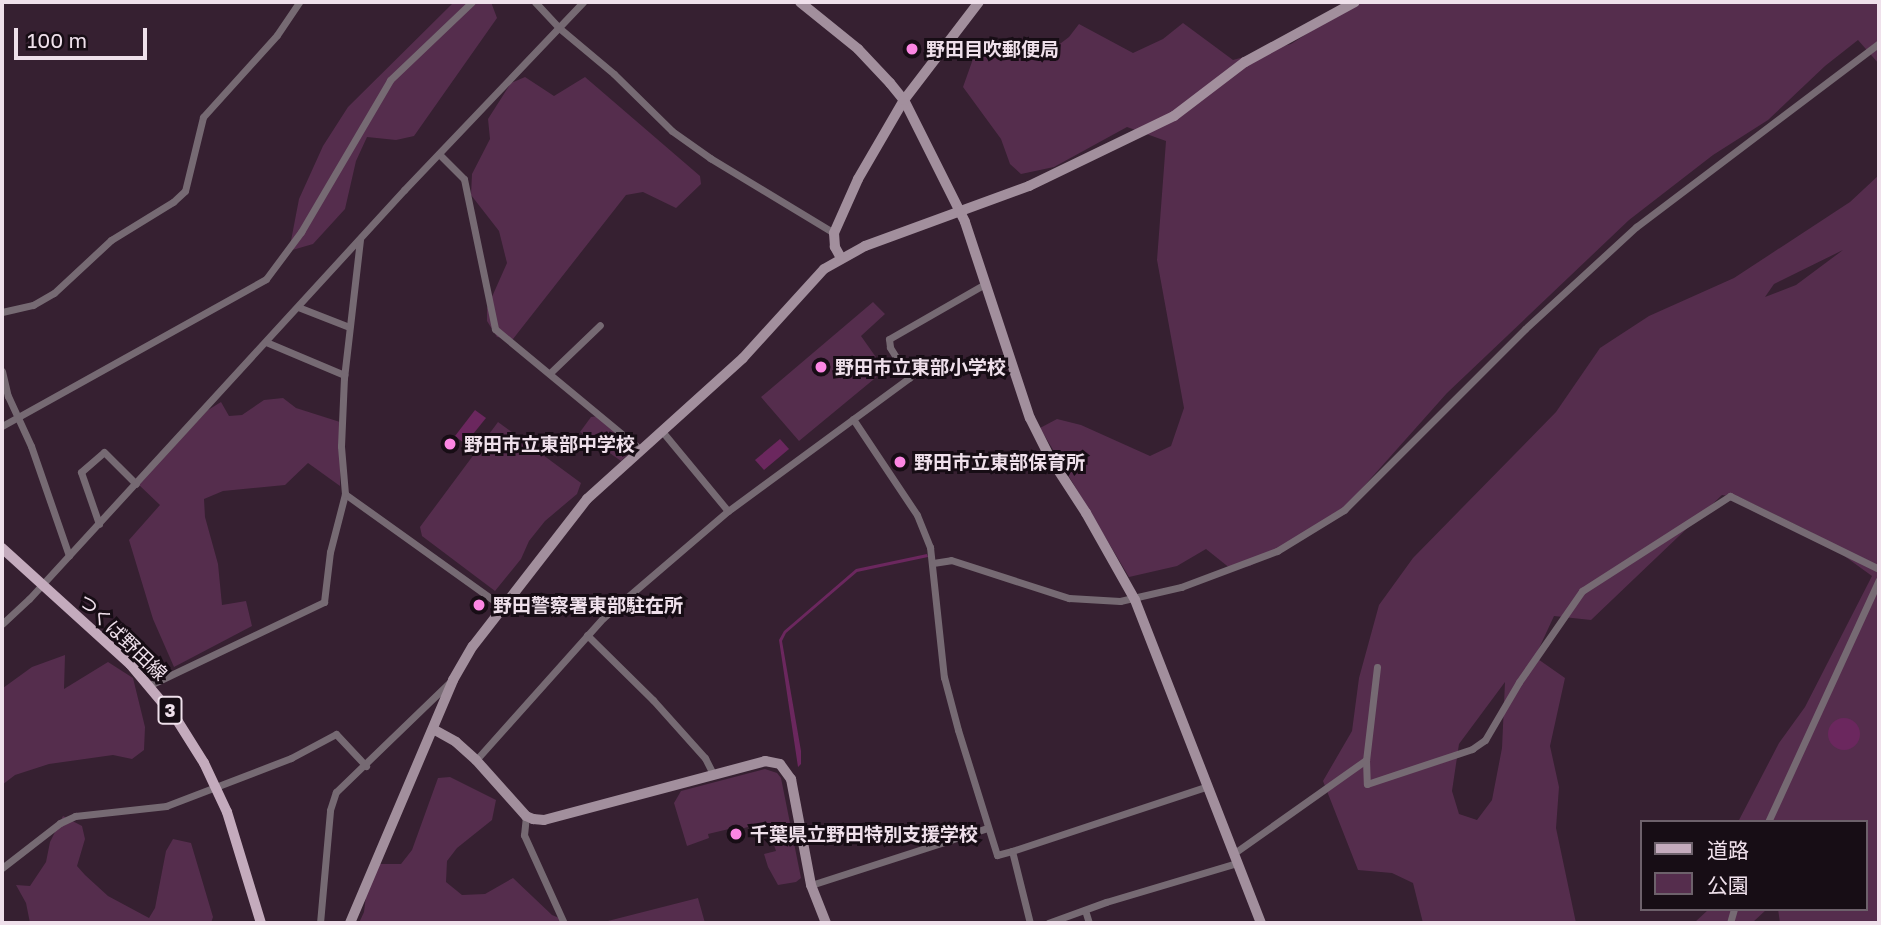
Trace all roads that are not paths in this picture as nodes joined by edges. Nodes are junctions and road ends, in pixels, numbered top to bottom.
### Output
1 (299, 2) edge
2 (472, 2) edge
3 (535, 2) edge
4 (583, 2) edge
5 (800, 2) edge
6 (979, 2) edge
7 (1355, 2) edge
8 (558, 27) junction
9 (1879, 43) edge
10 (904, 100) junction
11 (439, 154) junction
12 (960, 214) junction
13 (834, 233) junction
14 (360, 239) junction
15 (841, 258) junction
16 (985, 284) junction
17 (298, 307) junction
18 (2, 312) edge
19 (600, 325) dead end
20 (349, 327) junction
21 (266, 342) junction
22 (2, 372) edge
23 (550, 373) junction
24 (344, 375) junction
25 (19, 417) junction
26 (853, 419) junction
27 (2, 426) edge
28 (661, 429) junction
29 (640, 449) junction
30 (136, 484) junction
31 (345, 494) junction
32 (728, 512) junction
33 (99, 524) junction
34 (2, 548) edge
35 (69, 556) junction
36 (933, 564) junction
37 (1879, 569) edge
38 (1879, 580) edge
39 (42, 585) junction
40 (1135, 600) junction
41 (503, 607) junction
42 (2, 624) edge
43 (587, 635) junction
44 (1377, 667) dead end
45 (453, 680) junction
46 (150, 685) junction
47 (433, 729) junction
48 (477, 760) junction
49 (1366, 760) junction
50 (366, 766) junction
51 (713, 774) junction
52 (216, 786) junction
53 (1206, 787) junction
54 (526, 816) junction
55 (1769, 820) edge
56 (987, 828) junction
57 (1012, 851) junction
58 (1235, 859) junction
59 (2, 868) edge
60 (811, 885) junction
61 (1086, 911) junction
62 (261, 923) edge
63 (320, 923) edge
64 (350, 923) edge
65 (564, 923) edge
66 (825, 923) edge
67 (1030, 923) edge
68 (1048, 923) edge
69 (1089, 923) edge
70 (1261, 923) edge

1 - 18 street
2 - 25 street
3 - 8 street
4 - 8 street
5 - 10 street
6 - 10 street
7 - 12 street
8 - 11 street
8 - 13 street
9 - 40 street
10 - 12 street
10 - 13 street
11 - 14 street
11 - 23 street
12 - 15 street
12 - 16 street
13 - 15 street
14 - 17 street
14 - 20 street
15 - 28 street
16 - 26 street
16 - 40 street
17 - 20 street
17 - 21 street
19 - 23 street
20 - 24 street
21 - 24 street
21 - 30 street
22 - 25 street
23 - 29 street
24 - 31 street
25 - 27 street
25 - 35 street
26 - 32 street
26 - 36 street
28 - 29 street
28 - 32 street
29 - 41 street
30 - 33 street
30 - 33 street
31 - 41 street
31 - 46 street
32 - 43 street
33 - 35 street
34 - 39 main road, つくば野田線 / 3
35 - 39 street
36 - 40 street
36 - 56 street
37 - 49 street
38 - 55 street
39 - 42 street
39 - 46 main road, つくば野田線 / 3
40 - 53 street
41 - 45 street
43 - 48 street
43 - 51 street
44 - 49 street
45 - 47 street
45 - 50 street
46 - 52 main road, つくば野田線 / 3
47 - 48 street
47 - 64 street
48 - 54 street
49 - 58 street
50 - 52 street
50 - 63 street
51 - 54 street
51 - 60 street
52 - 59 street
52 - 62 main road, つくば野田線 / 3
53 - 57 street
53 - 58 street
54 - 65 street
56 - 57 street
56 - 60 street
57 - 67 street
58 - 61 street
58 - 70 street
60 - 66 street
61 - 68 street
61 - 69 street

